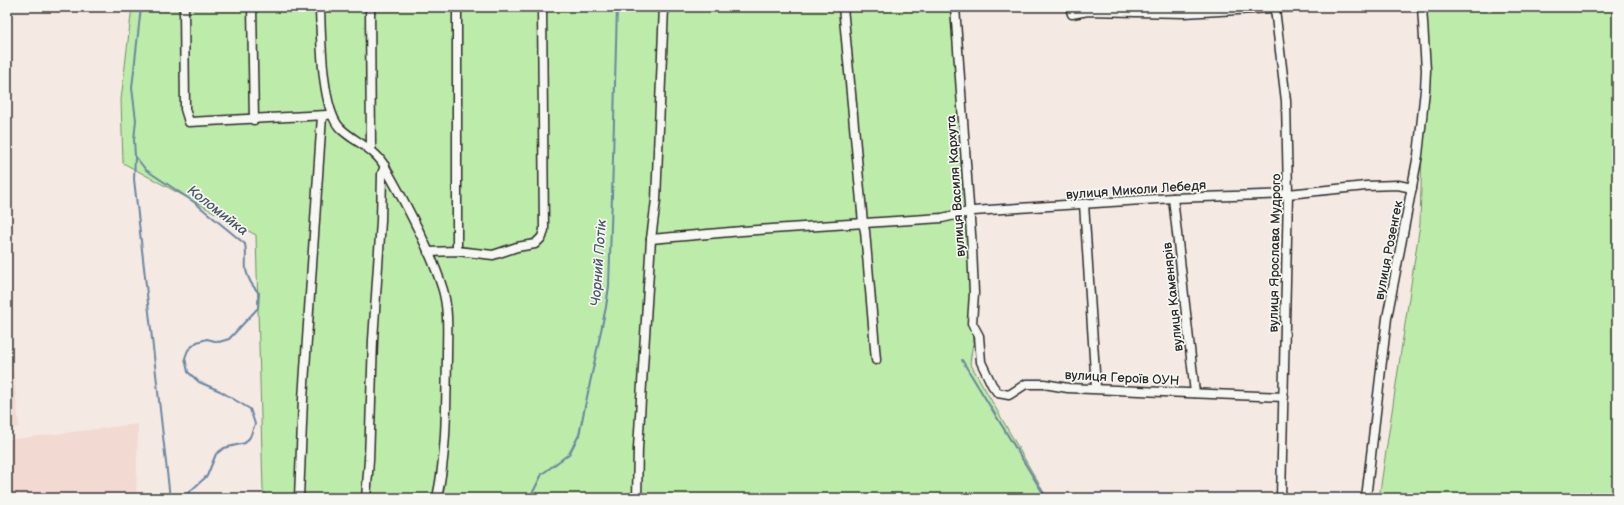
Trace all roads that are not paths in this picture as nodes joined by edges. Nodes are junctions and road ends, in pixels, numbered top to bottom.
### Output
1 (184, 7) edge
2 (252, 7) edge
3 (320, 7) edge
4 (370, 7) edge
5 (456, 7) edge
6 (542, 7) edge
7 (664, 7) edge
8 (843, 7) edge
9 (955, 7) edge
10 (1070, 7) edge
11 (1292, 7) edge
12 (1422, 7) edge
13 (1276, 8) junction
14 (1184, 10) edge
15 (332, 114) junction
16 (322, 116) junction
17 (254, 120) junction
18 (371, 150) junction
19 (385, 166) junction
20 (1412, 188) junction
21 (1288, 194) junction
22 (1173, 198) junction
23 (1084, 204) junction
24 (969, 211) junction
25 (863, 223) junction
26 (651, 239) junction
27 (458, 251) junction
28 (428, 252) junction
29 (876, 360) dead end
30 (981, 362) joint
31 (1096, 388) junction
32 (1195, 393) junction
33 (1284, 397) junction
34 (299, 498) edge
35 (366, 498) edge
36 (437, 498) edge
37 (637, 498) edge
38 (1281, 498) edge
39 (1366, 498) edge

1 - 17 street
2 - 17 street
3 - 15 street
4 - 18 street
5 - 27 street
6 - 27 street
7 - 26 street
8 - 25 street
9 - 24 street, вулиця Василя Кархута
10 - 14 street
11 - 13 street
12 - 20 street, вулиця Розенгек
13 - 14 street
13 - 21 street, вулиця Ярослава Мудрого
15 - 16 street
15 - 18 street
16 - 17 street
16 - 34 street
18 - 19 street
19 - 28 street
19 - 35 street
20 - 21 street, вулиця Миколи Лебедя
20 - 39 street, вулиця Розенгек
21 - 22 street, вулиця Миколи Лебедя
21 - 33 street, вулиця Ярослава Мудрого
22 - 23 street, вулиця Миколи Лебедя
22 - 32 street, вулиця Каменярів
23 - 24 street, вулиця Миколи Лебедя
23 - 31 street
24 - 25 street, вулиця Миколи Лебедя
24 - 30 street, вулиця Василя Кархута
25 - 26 street, вулиця Миколи Лебедя
25 - 29 street
26 - 37 street
27 - 28 street
28 - 36 street
30 - 31 street, вулиця Героїв ОУН
31 - 32 street, вулиця Героїв ОУН
32 - 33 street, вулиця Героїв ОУН
33 - 38 street, вулиця Ярослава Мудрого

